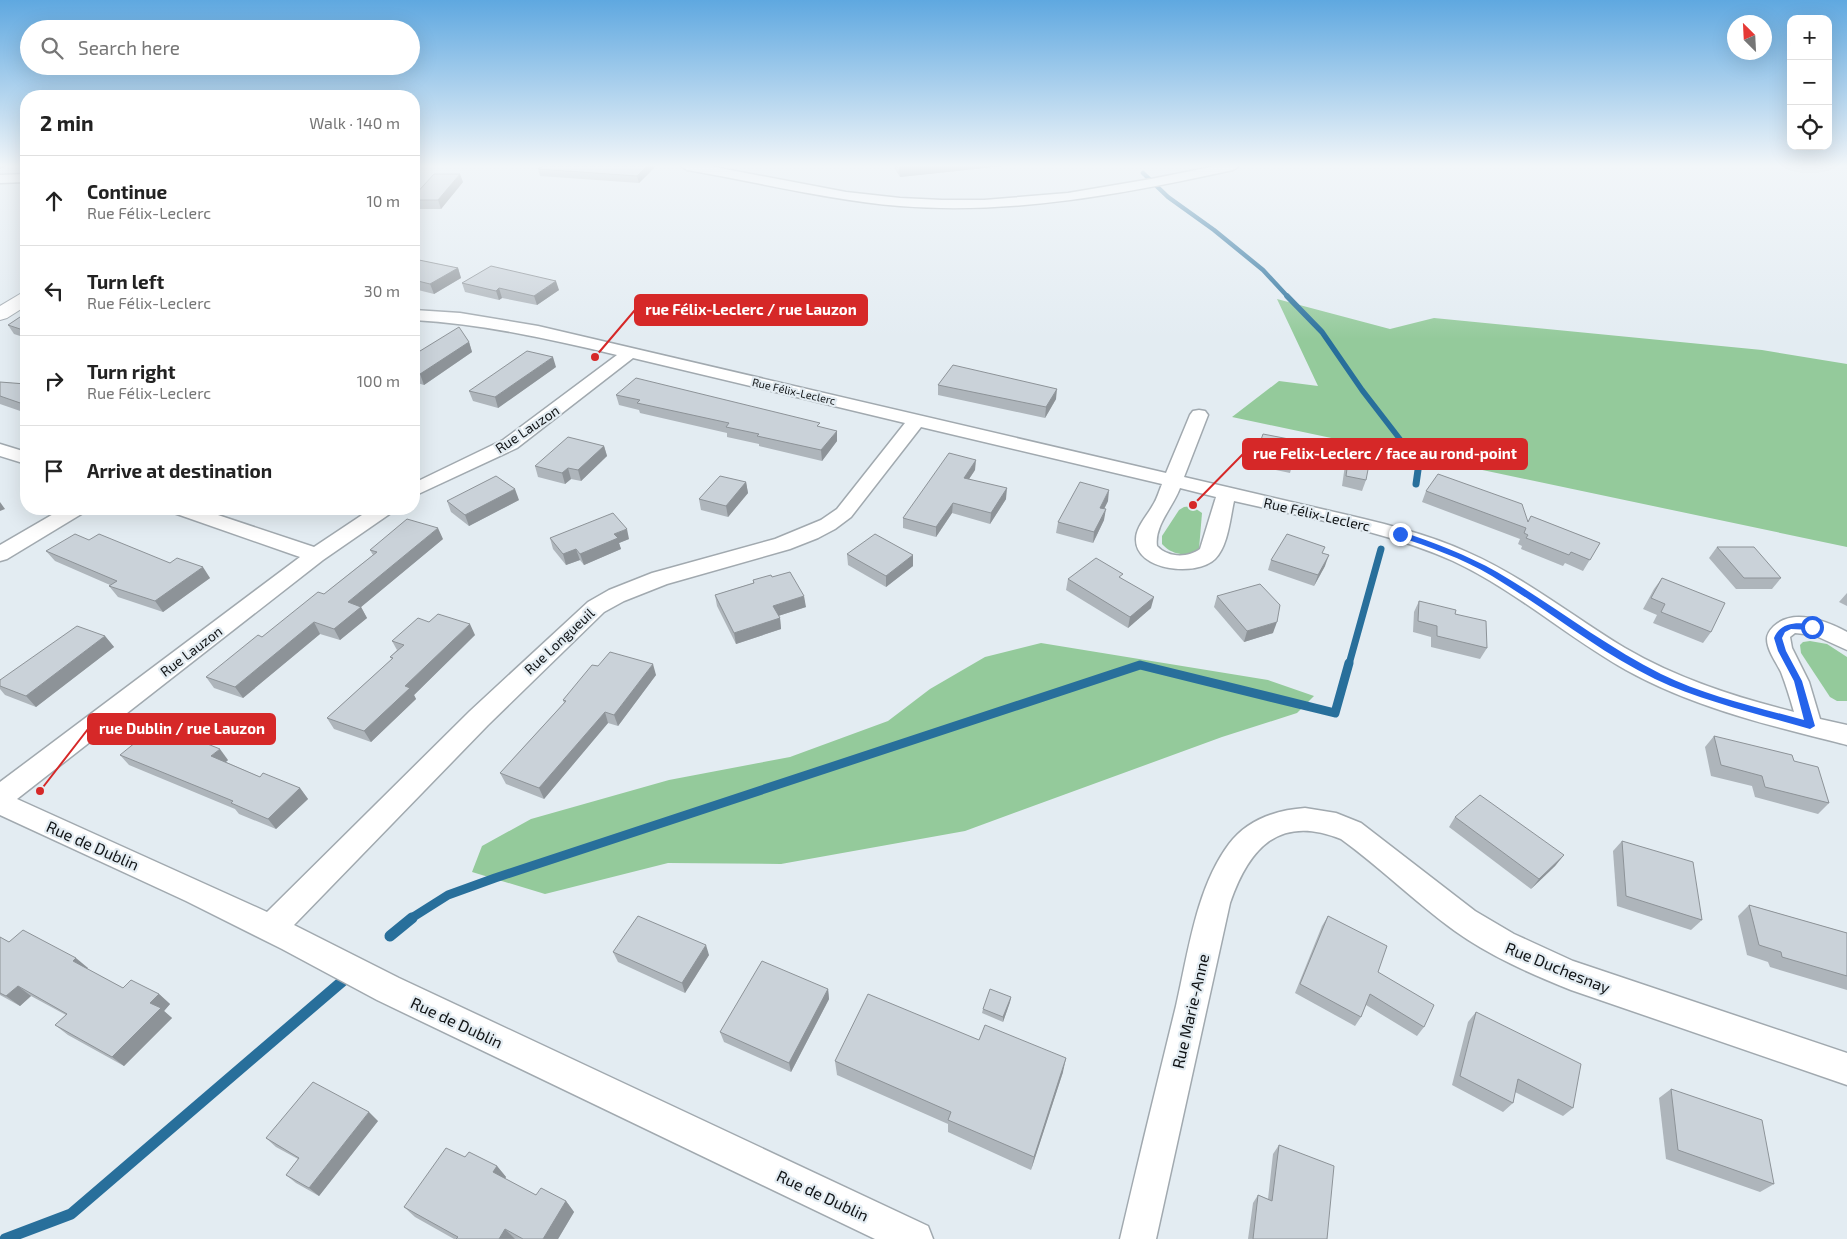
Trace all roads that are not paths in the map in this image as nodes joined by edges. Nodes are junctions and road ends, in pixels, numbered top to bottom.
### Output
1 (20, 302) edge
2 (0, 314) edge
3 (420, 315) edge
4 (630, 353) junction
5 (1199, 415) dead end
6 (917, 420) junction
7 (0, 450) edge
8 (20, 456) edge
9 (1173, 480) junction
10 (420, 487) edge
11 (1227, 492) junction
12 (66, 515) edge
13 (199, 515) edge
14 (375, 515) edge
15 (0, 554) edge
16 (316, 555) junction
17 (1847, 642) edge
18 (1810, 726) junction
19 (1847, 735) edge
20 (0, 797) edge
21 (0, 803) edge
22 (1296, 818) joint
23 (272, 928) junction
24 (1847, 1069) edge
25 (915, 1239) edge
26 (1138, 1239) edge

1 - 2 street
3 - 4 street, Rue Félix-Leclerc
4 - 6 street, Rue Félix-Leclerc
4 - 10 street, Rue Lauzon
5 - 9 street
6 - 9 street, Rue Félix-Leclerc
6 - 23 street, Rue Longueuil
7 - 8 street
9 - 11 street, Rue Félix-Leclerc
9 - 11 street
11 - 18 street, Rue Félix-Leclerc
12 - 15 street
13 - 16 street
14 - 16 street, Rue Lauzon
16 - 20 street, Rue Lauzon
17 - 18 street
18 - 19 street, Rue Félix-Leclerc
21 - 23 street, Rue de Dublin
22 - 24 street, Rue Duchesnay
22 - 26 street, Rue Marie-Anne
23 - 25 street, Rue de Dublin

